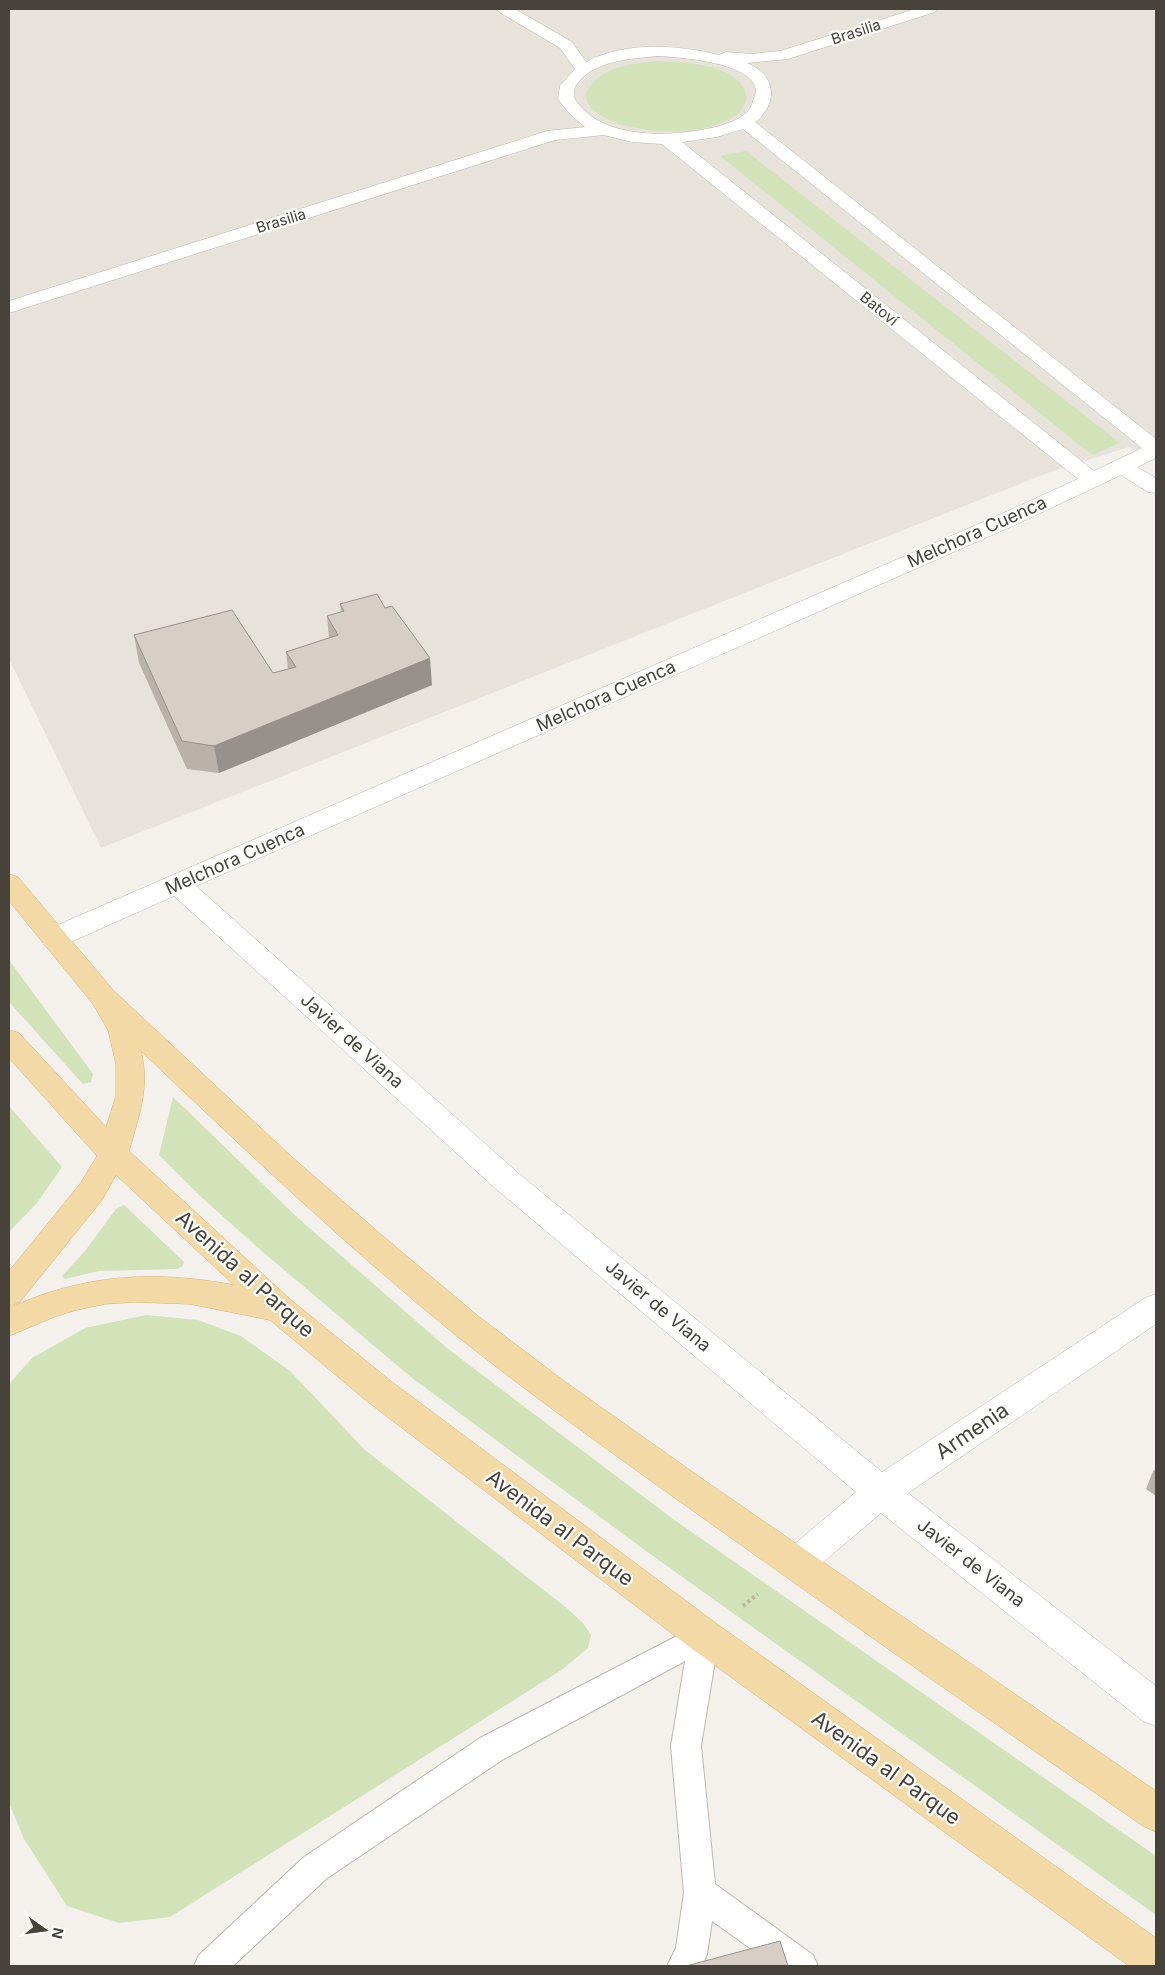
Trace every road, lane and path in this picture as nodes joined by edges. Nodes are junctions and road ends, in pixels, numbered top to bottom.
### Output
1 (504, 9) edge
2 (930, 9) edge
3 (566, 45) junction
4 (626, 55) junction
5 (782, 56) junction
6 (712, 57) junction
7 (584, 69) junction
8 (762, 83) junction
9 (577, 114) junction
10 (744, 122) junction
11 (605, 130) junction
12 (553, 135) junction
13 (666, 138) junction
14 (9, 307) edge
15 (1156, 450) edge
16 (1121, 466) junction
17 (1092, 480) junction
18 (1156, 487) edge
19 (9, 883) edge
20 (177, 884) junction
21 (54, 938) junction
22 (103, 997) junction
23 (9, 1040) edge
24 (113, 1154) junction
25 (9, 1293) edge
26 (1156, 1307) edge
27 (280, 1309) junction
28 (9, 1323) edge
29 (881, 1492) junction
30 (796, 1564) junction
31 (704, 1636) junction
32 (1156, 1708) edge
33 (1156, 1813) edge
34 (700, 1892) junction
35 (1156, 1962) edge
36 (210, 1966) edge
37 (683, 1966) edge
38 (802, 1966) edge

1 - 3 street
2 - 5 street, Brasilia
3 - 4 street
3 - 7 street
4 - 6 street
4 - 7 street
5 - 6 street, Brasilia
5 - 8 street
6 - 8 street
7 - 9 street
8 - 10 street
9 - 11 street
9 - 12 street, Brasilia
10 - 13 street
10 - 15 street
11 - 12 street, Brasilia
11 - 13 street
12 - 14 street, Brasilia
13 - 17 street, Batoví
15 - 16 street, Melchora Cuenca
16 - 17 street, Melchora Cuenca
16 - 18 street
17 - 20 street, Melchora Cuenca
19 - 21 main road
20 - 21 street, Melchora Cuenca
20 - 29 street, Javier de Viana
21 - 22 main road
22 - 24 main road
22 - 30 main road
23 - 24 main road, Avenida al Parque
24 - 25 main road
24 - 27 main road, Avenida al Parque
26 - 29 street, Armenia
27 - 28 main road
27 - 31 main road, Avenida al Parque
29 - 30 street, Armenia
29 - 32 street, Javier de Viana
30 - 31 path
30 - 33 main road
31 - 34 lane
31 - 35 main road, Avenida al Parque
31 - 36 lane
34 - 37 lane
34 - 38 lane

